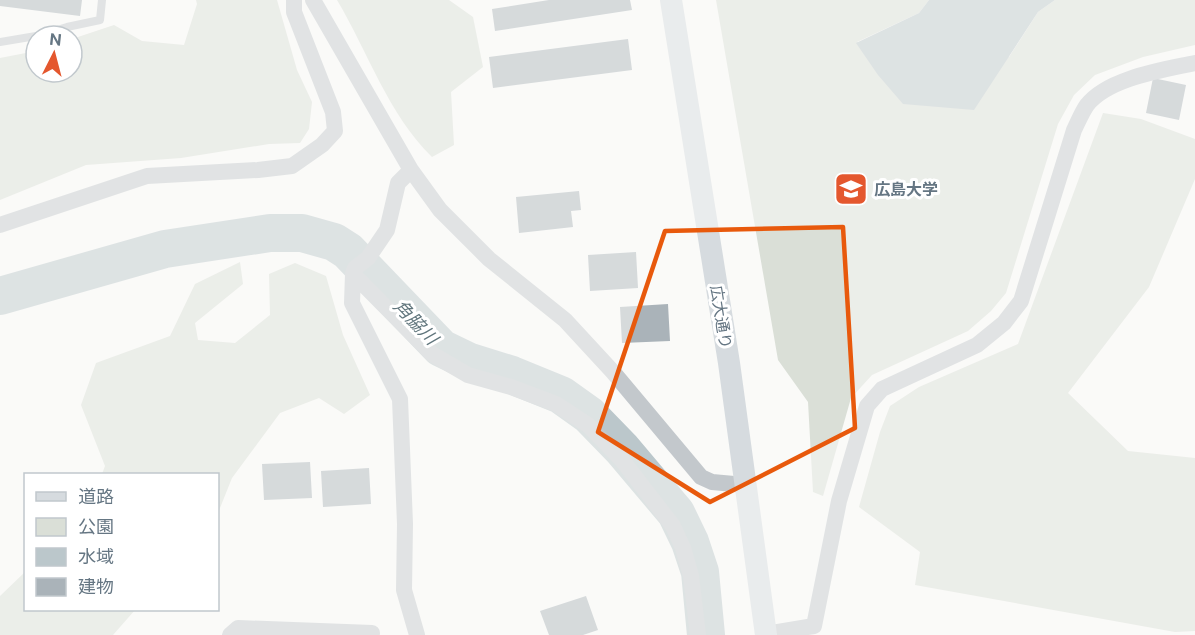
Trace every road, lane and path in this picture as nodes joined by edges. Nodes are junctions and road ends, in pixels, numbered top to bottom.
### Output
1 (102, 0) edge
2 (294, 0) edge
3 (313, 0) edge
4 (671, 0) edge
5 (82, 24) edge
6 (24, 38) edge
7 (0, 42) edge
8 (1195, 63) edge
9 (411, 170) junction
10 (0, 225) edge
11 (358, 267) junction
12 (745, 485) junction
13 (372, 633) dead end
14 (766, 634) edge
15 (230, 635) edge
16 (417, 635) edge
17 (698, 635) edge

1 - 5 lane
2 - 10 street
3 - 9 street
4 - 12 street, 広大通り
6 - 7 lane
8 - 14 street
9 - 11 street
9 - 12 street
11 - 16 street
11 - 17 street
12 - 14 street, 広大通り
13 - 15 street

